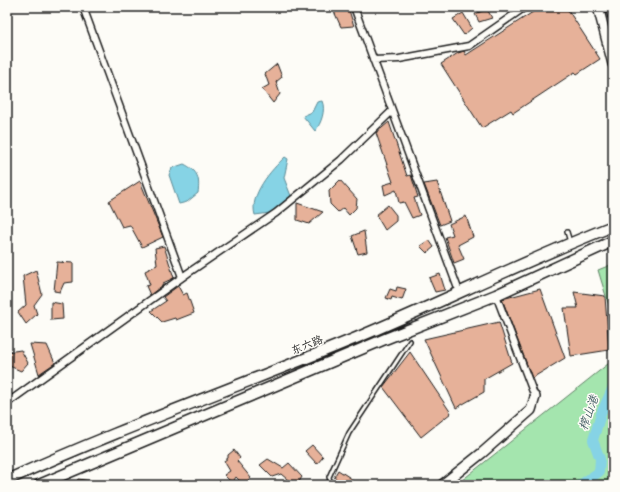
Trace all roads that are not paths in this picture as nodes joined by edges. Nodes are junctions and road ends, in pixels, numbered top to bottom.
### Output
1 (82, 7) edge
2 (354, 7) edge
3 (525, 7) edge
4 (598, 7) edge
5 (611, 7) edge
6 (613, 14) edge
7 (373, 60) junction
8 (613, 64) edge
9 (392, 111) junction
10 (613, 226) edge
11 (567, 232) dead end
12 (613, 241) edge
13 (570, 243) junction
14 (182, 278) junction
15 (458, 286) dead end
16 (496, 295) junction
17 (410, 341) dead end
18 (535, 397) junction
19 (7, 404) edge
20 (7, 480) edge
21 (39, 485) edge
22 (331, 485) edge
23 (442, 485) edge
24 (450, 485) edge

1 - 14 street
2 - 7 street
3 - 7 street
4 - 8 main road
5 - 6 main road
7 - 9 street
9 - 14 street
9 - 15 street
10 - 13 main road, 东六路
11 - 13 lane
12 - 16 main road
13 - 20 main road, 东六路
14 - 19 street
16 - 18 street
16 - 21 main road
17 - 22 lane
18 - 23 main road
18 - 24 main road

